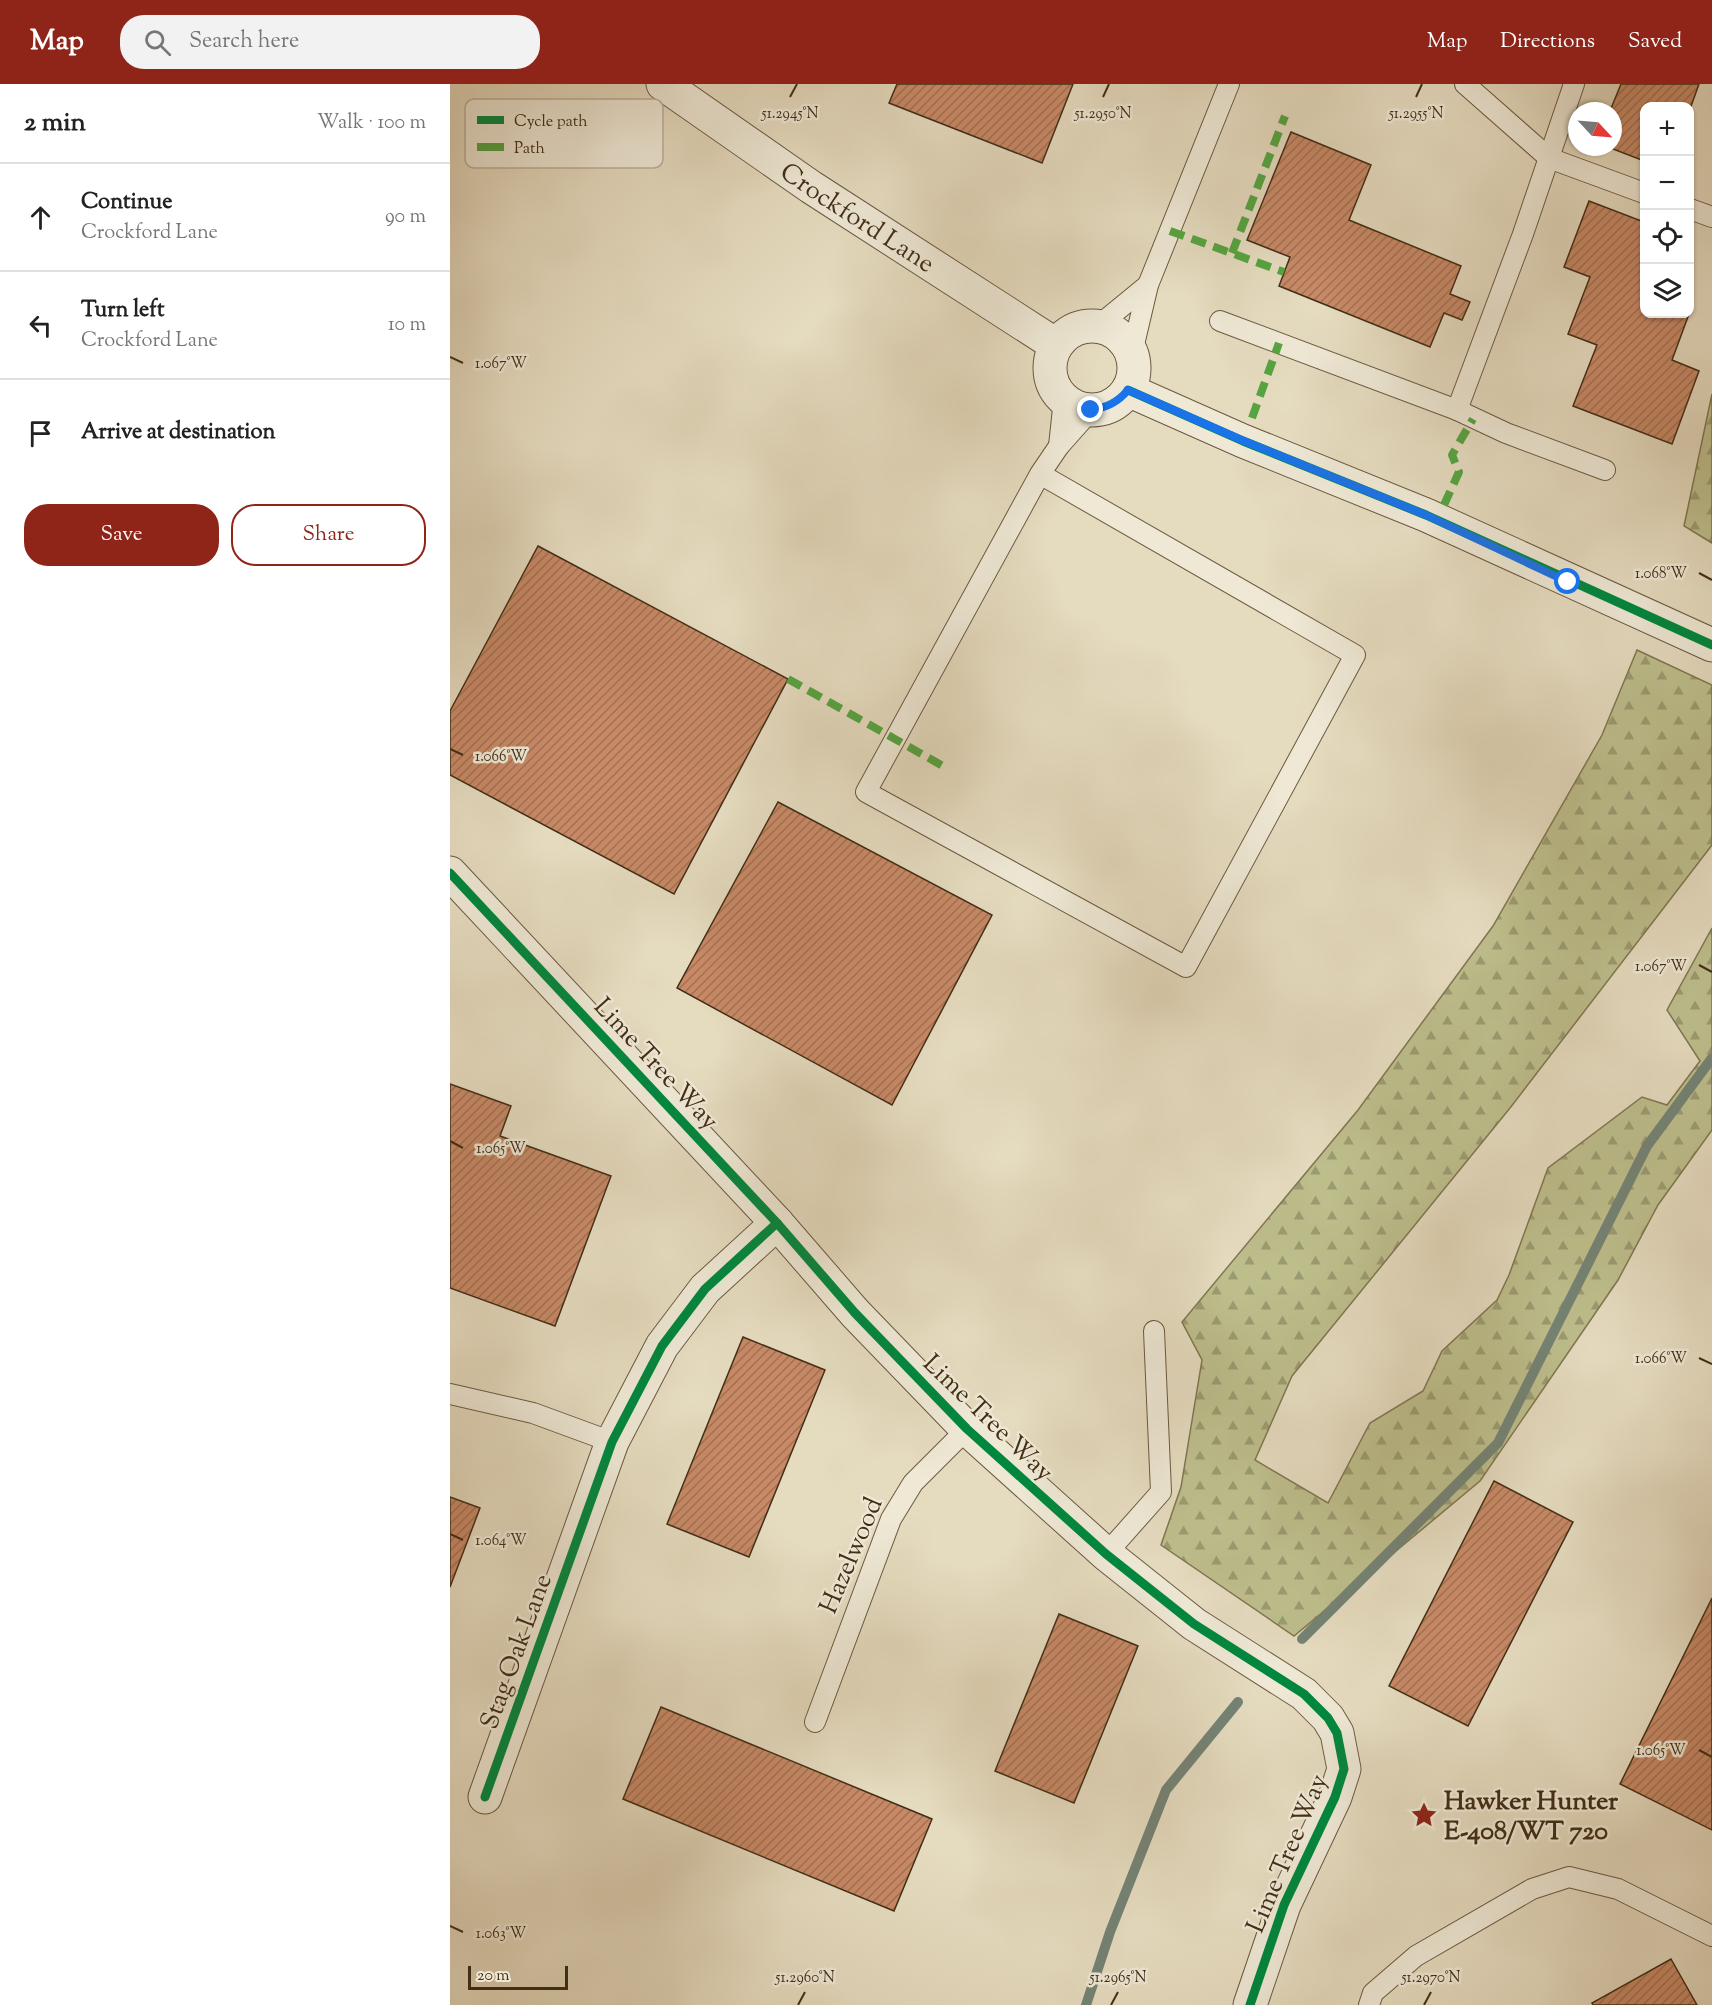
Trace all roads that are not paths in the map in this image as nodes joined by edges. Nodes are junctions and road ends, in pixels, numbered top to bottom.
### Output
1 (663, 84) edge
2 (1229, 84) edge
3 (1465, 84) edge
4 (1574, 84) edge
5 (1549, 158) junction
6 (1640, 192) edge
7 (1692, 210) edge
8 (1712, 217) edge
9 (1148, 285) junction
10 (1220, 321) dead end
11 (1098, 326) junction
12 (1056, 345) junction
13 (1132, 353) junction
14 (1128, 390) junction
15 (1077, 404) junction
16 (1457, 410) junction
17 (1059, 446) junction
18 (1605, 470) dead end
19 (1040, 474) junction
20 (1712, 645) edge
21 (450, 873) edge
22 (777, 1223) junction
23 (1154, 1331) dead end
24 (450, 1394) edge
25 (967, 1429) junction
26 (612, 1442) junction
27 (1106, 1554) junction
28 (815, 1722) dead end
29 (485, 1797) dead end
30 (1712, 1936) edge
31 (1250, 2005) edge
32 (1369, 2005) edge

1 - 12 street, Crockford Lane
2 - 9 lane
3 - 5 lane
4 - 5 lane
5 - 6 lane
5 - 16 lane
7 - 8 lane
9 - 11 lane
9 - 13 lane
10 - 16 lane
11 - 12 street
11 - 13 street
12 - 15 street
13 - 14 street
14 - 15 street
14 - 20 street
15 - 17 lane
15 - 17 lane
16 - 18 lane
17 - 19 lane
19 - 19 lane
21 - 22 street, Lime Tree Way
22 - 25 street, Lime Tree Way
22 - 26 street, Stag Oak Lane
23 - 27 lane
24 - 26 lane
25 - 27 street, Lime Tree Way
25 - 28 lane, Hazelwood
26 - 29 street, Stag Oak Lane
27 - 31 street, Lime Tree Way
30 - 32 lane

